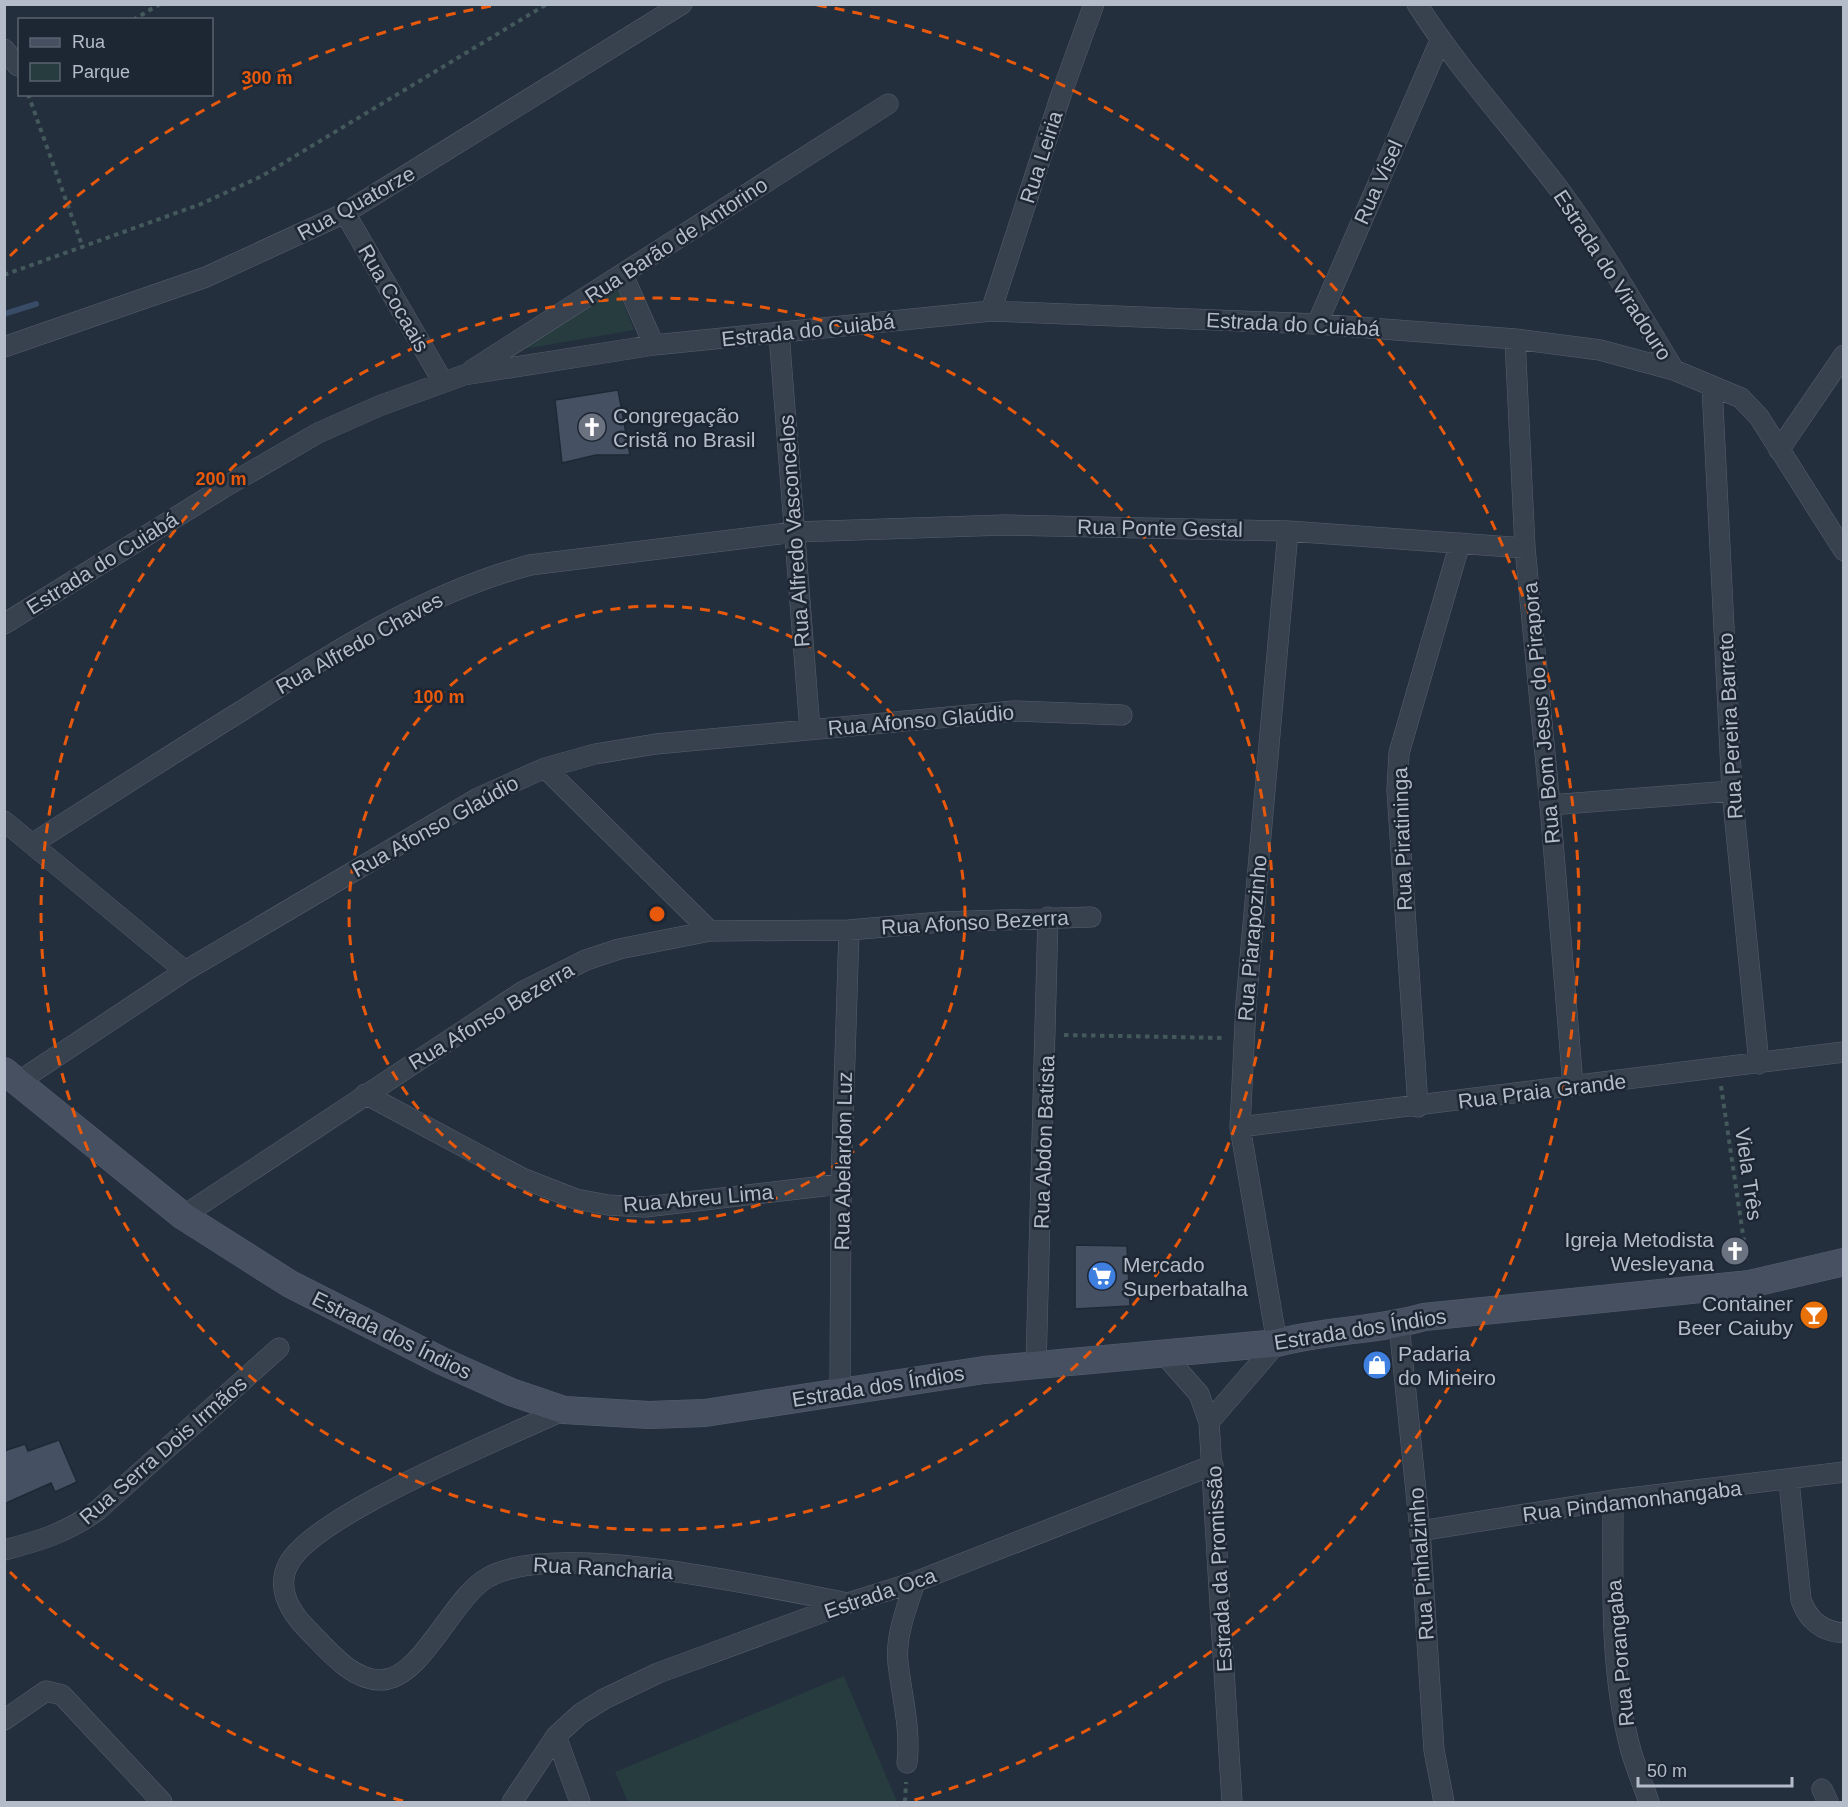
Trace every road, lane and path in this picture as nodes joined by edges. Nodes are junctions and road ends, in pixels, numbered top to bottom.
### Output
1 (160, 4) edge
2 (547, 4) edge
3 (682, 4) edge
4 (1094, 4) edge
5 (1417, 4) edge
6 (136, 18) edge
7 (1440, 41) junction
8 (4, 49) edge
9 (18, 66) dead end
10 (29, 96) edge
11 (888, 104) dead end
12 (345, 213) junction
13 (83, 248) junction
14 (4, 274) edge
15 (623, 275) junction
16 (991, 312) junction
17 (1317, 324) junction
18 (778, 333) junction
19 (1515, 339) junction
20 (654, 345) junction
21 (4, 347) edge
22 (1844, 355) edge
23 (1674, 370) junction
24 (464, 375) junction
25 (443, 382) junction
26 (1712, 386) junction
27 (1779, 450) junction
28 (1288, 531) junction
29 (795, 532) junction
30 (1460, 543) junction
31 (1525, 548) junction
32 (1844, 551) edge
33 (4, 624) edge
34 (1122, 715) dead end
35 (810, 730) junction
36 (545, 768) junction
37 (1732, 791) junction
38 (1550, 805) junction
39 (4, 821) edge
40 (32, 844) junction
41 (1048, 917) junction
42 (1091, 917) dead end
43 (849, 930) junction
44 (710, 931) junction
45 (185, 971) junction
46 (1047, 1035) junction
47 (1243, 1039) junction
48 (1844, 1052) edge
49 (1759, 1064) junction
50 (1719, 1068) junction
51 (11, 1077) edge
52 (1573, 1086) junction
53 (365, 1094) junction
54 (1418, 1107) junction
55 (1240, 1128) junction
56 (841, 1184) junction
57 (183, 1216) junction
58 (1844, 1262) edge
59 (1750, 1284) junction
60 (1399, 1324) junction
61 (1276, 1343) junction
62 (279, 1348) dead end
63 (1162, 1352) junction
64 (1036, 1366) junction
65 (840, 1392) junction
66 (564, 1410) junction
67 (1209, 1422) junction
68 (1213, 1465) junction
69 (1844, 1472) edge
70 (1789, 1481) junction
71 (1613, 1500) junction
72 (1420, 1531) junction
73 (4, 1550) edge
74 (915, 1582) junction
75 (848, 1603) junction
76 (1844, 1633) edge
77 (4, 1720) edge
78 (556, 1736) junction
79 (907, 1764) dead end
80 (162, 1803) edge
81 (512, 1803) edge
82 (580, 1803) edge
83 (1232, 1803) edge
84 (1444, 1803) edge
85 (1649, 1803) edge

1 - 6 path
2 - 13 path
3 - 12 street, Rua Quatorze
4 - 16 street, Rua Leiria
5 - 7 street, Estrada do Viradouro
7 - 17 street, Rua Visel
7 - 23 street, Estrada do Viradouro
8 - 9 street
10 - 13 path
11 - 15 street, Rua Barão de Antorino
12 - 21 street, Rua Quatorze
12 - 25 street, Rua Cocaais
13 - 14 path
15 - 20 street
15 - 24 street, Rua Barão de Antorino
16 - 17 street, Estrada do Cuiabá
16 - 18 street, Estrada do Cuiabá
17 - 19 street, Estrada do Cuiabá
18 - 20 street, Estrada do Cuiabá
18 - 29 street, Rua Alfredo Vasconcelos
19 - 23 street, Estrada do Cuiabá
19 - 31 street, Rua Bom Jesus do Pirapora
20 - 24 street, Estrada do Cuiabá
22 - 27 street
23 - 26 street, Estrada do Viradouro
24 - 25 street, Estrada do Cuiabá
25 - 33 street, Estrada do Cuiabá
26 - 27 street, Estrada do Viradouro
26 - 37 street, Rua Pereira Barreto
27 - 32 street, Estrada do Viradouro
28 - 29 street, Rua Ponte Gestal
28 - 30 street, Rua Ponte Gestal
28 - 47 street, Rua Piarapozinho
29 - 35 street, Rua Alfredo Vasconcelos
29 - 40 street, Rua Alfredo Chaves
30 - 31 street, Rua Ponte Gestal
30 - 54 street, Rua Piratininga
31 - 38 street, Rua Bom Jesus do Pirapora
34 - 35 street, Rua Afonso Glaúdio
35 - 36 street, Rua Afonso Glaúdio
36 - 44 street
36 - 45 street, Rua Afonso Glaúdio
37 - 38 street
37 - 49 street, Rua Pereira Barreto
38 - 52 street, Rua Bom Jesus do Pirapora
39 - 40 street
40 - 45 street
41 - 42 street, Rua Afonso Bezerra
41 - 43 street, Rua Afonso Bezerra
41 - 46 street, Rua Abdon Batista
43 - 44 street, Rua Afonso Bezerra
43 - 56 street, Rua Abelardon Luz
44 - 53 street, Rua Afonso Bezerra
45 - 51 street, Rua Afonso Glaúdio
46 - 47 path
46 - 64 street, Rua Abdon Batista
47 - 55 street, Rua Piarapozinho
48 - 49 street, Rua Praia Grande
49 - 50 street, Rua Praia Grande
50 - 52 street, Rua Praia Grande
50 - 59 path, Viela Três
51 - 57 street, Estrada dos Índios
52 - 54 street, Rua Praia Grande
53 - 56 street, Rua Abreu Lima
53 - 57 street, Rua Afonso Bezerra
54 - 55 street, Rua Praia Grande
55 - 61 street, Rua Piarapozinho
56 - 65 street, Rua Abelardon Luz
57 - 66 street, Estrada dos Índios
58 - 59 street, Estrada dos Índios
59 - 60 street, Estrada dos Índios
60 - 61 street, Estrada dos Índios
60 - 72 street, Rua Pinhalzinho
61 - 63 street, Estrada dos Índios
61 - 67 street
62 - 73 street, Rua Serra Dois Irmãos
63 - 64 street, Estrada dos Índios
63 - 67 street, Estrada da Promissão
64 - 65 street, Estrada dos Índios
65 - 66 street, Estrada dos Índios
66 - 75 street, Rua Rancharia
67 - 68 street, Estrada da Promissão
68 - 74 street, Estrada Oca
68 - 83 street, Estrada da Promissão
69 - 70 street, Rua Pindamonhangaba
70 - 71 street, Rua Pindamonhangaba
70 - 76 street
71 - 72 street, Rua Pindamonhangaba
71 - 85 street, Rua Porangaba
72 - 84 street, Rua Pinhalzinho
74 - 75 street, Estrada Oca
74 - 79 street
75 - 78 street, Estrada Oca
77 - 80 street
78 - 81 street, Estrada Oca
78 - 82 street

